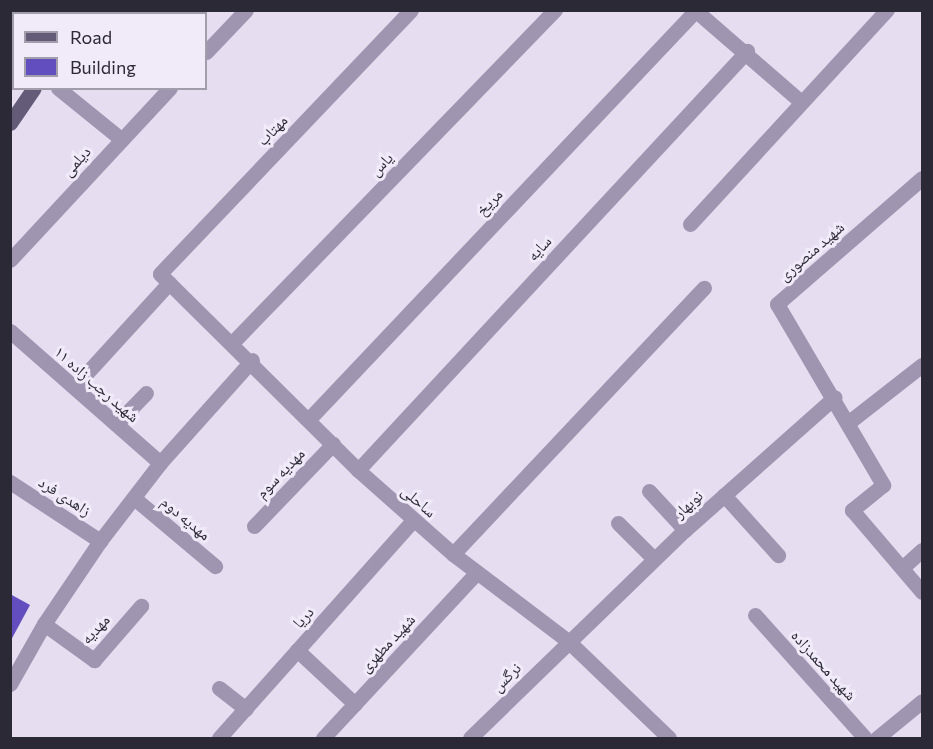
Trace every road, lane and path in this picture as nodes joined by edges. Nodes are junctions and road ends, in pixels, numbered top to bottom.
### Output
1 (246, 10) edge
2 (411, 10) edge
3 (555, 10) edge
4 (887, 10) edge
5 (696, 11) edge
6 (207, 51) edge
7 (747, 51) junction
8 (33, 90) edge
9 (60, 90) edge
10 (168, 90) edge
11 (799, 100) junction
12 (10, 123) edge
13 (121, 140) junction
14 (922, 178) edge
15 (690, 224) dead end
16 (10, 260) edge
17 (164, 279) junction
18 (705, 288) dead end
19 (10, 331) edge
20 (233, 342) junction
21 (252, 360) junction
22 (922, 365) edge
23 (74, 387) junction
24 (146, 393) dead end
25 (835, 397) junction
26 (309, 418) junction
27 (849, 422) junction
28 (116, 424) junction
29 (333, 444) junction
30 (160, 463) junction
31 (358, 470) junction
32 (10, 482) edge
33 (649, 491) dead end
34 (724, 495) junction
35 (134, 498) junction
36 (413, 520) junction
37 (618, 523) dead end
38 (254, 526) dead end
39 (685, 530) junction
40 (100, 541) junction
41 (922, 550) edge
42 (453, 554) junction
43 (778, 555) dead end
44 (654, 559) junction
45 (215, 566) dead end
46 (902, 568) junction
47 (477, 572) junction
48 (922, 591) edge
49 (141, 606) dead end
50 (755, 615) dead end
51 (44, 624) junction
52 (568, 641) junction
53 (297, 650) junction
54 (10, 684) edge
55 (219, 688) dead end
56 (922, 700) edge
57 (355, 704) junction
58 (246, 709) junction
59 (219, 738) edge
60 (323, 738) edge
61 (470, 738) edge
62 (669, 738) edge
63 (865, 738) edge
64 (877, 738) edge

1 - 6 street
2 - 17 street, مهتاب
3 - 20 street, یاس
4 - 11 street
5 - 7 street
5 - 26 street, مریخ
7 - 11 street
7 - 31 street, سایه
8 - 12 main road
9 - 13 street
10 - 13 street, دیلمی
11 - 15 street
13 - 16 street, دیلمی
14 - 25 street, شهید منصوری
17 - 20 street, ساحلی
17 - 23 street, مهتاب
18 - 42 street
19 - 23 street, شهید رجب زاده ۱۱
20 - 21 street, ساحلی
21 - 26 street, ساحلی
21 - 30 street
22 - 27 street
23 - 28 street, شهید رجب زاده ۱۱
24 - 28 street
25 - 27 street
25 - 34 street, نوبهار
26 - 29 street, ساحلی
27 - 46 street
28 - 30 street, شهید رجب زاده ۱۱
29 - 31 street, ساحلی
29 - 38 street, مهدیه سوم
30 - 35 street
31 - 36 street, ساحلی
32 - 40 street, زاهدی فرد
33 - 39 street
34 - 39 street, نوبهار
34 - 43 street
35 - 40 street
35 - 45 street, مهدیه دوم
36 - 42 street, ساحلی
36 - 53 street, دریا
37 - 44 street
39 - 44 street, نوبهار
40 - 51 street
41 - 46 street
42 - 47 street, ساحلی
44 - 52 street, نوبهار
46 - 48 street
47 - 52 street, ساحلی
47 - 57 street, شهید مطهری
49 - 51 street, مهدیه
50 - 63 street, شهید محمدزاده
51 - 54 street
52 - 61 street, نرگس
52 - 62 street, ساحلی
53 - 57 street
53 - 58 street, دریا
55 - 58 street
56 - 64 street
57 - 60 street, شهید مطهری
58 - 59 street, دریا

